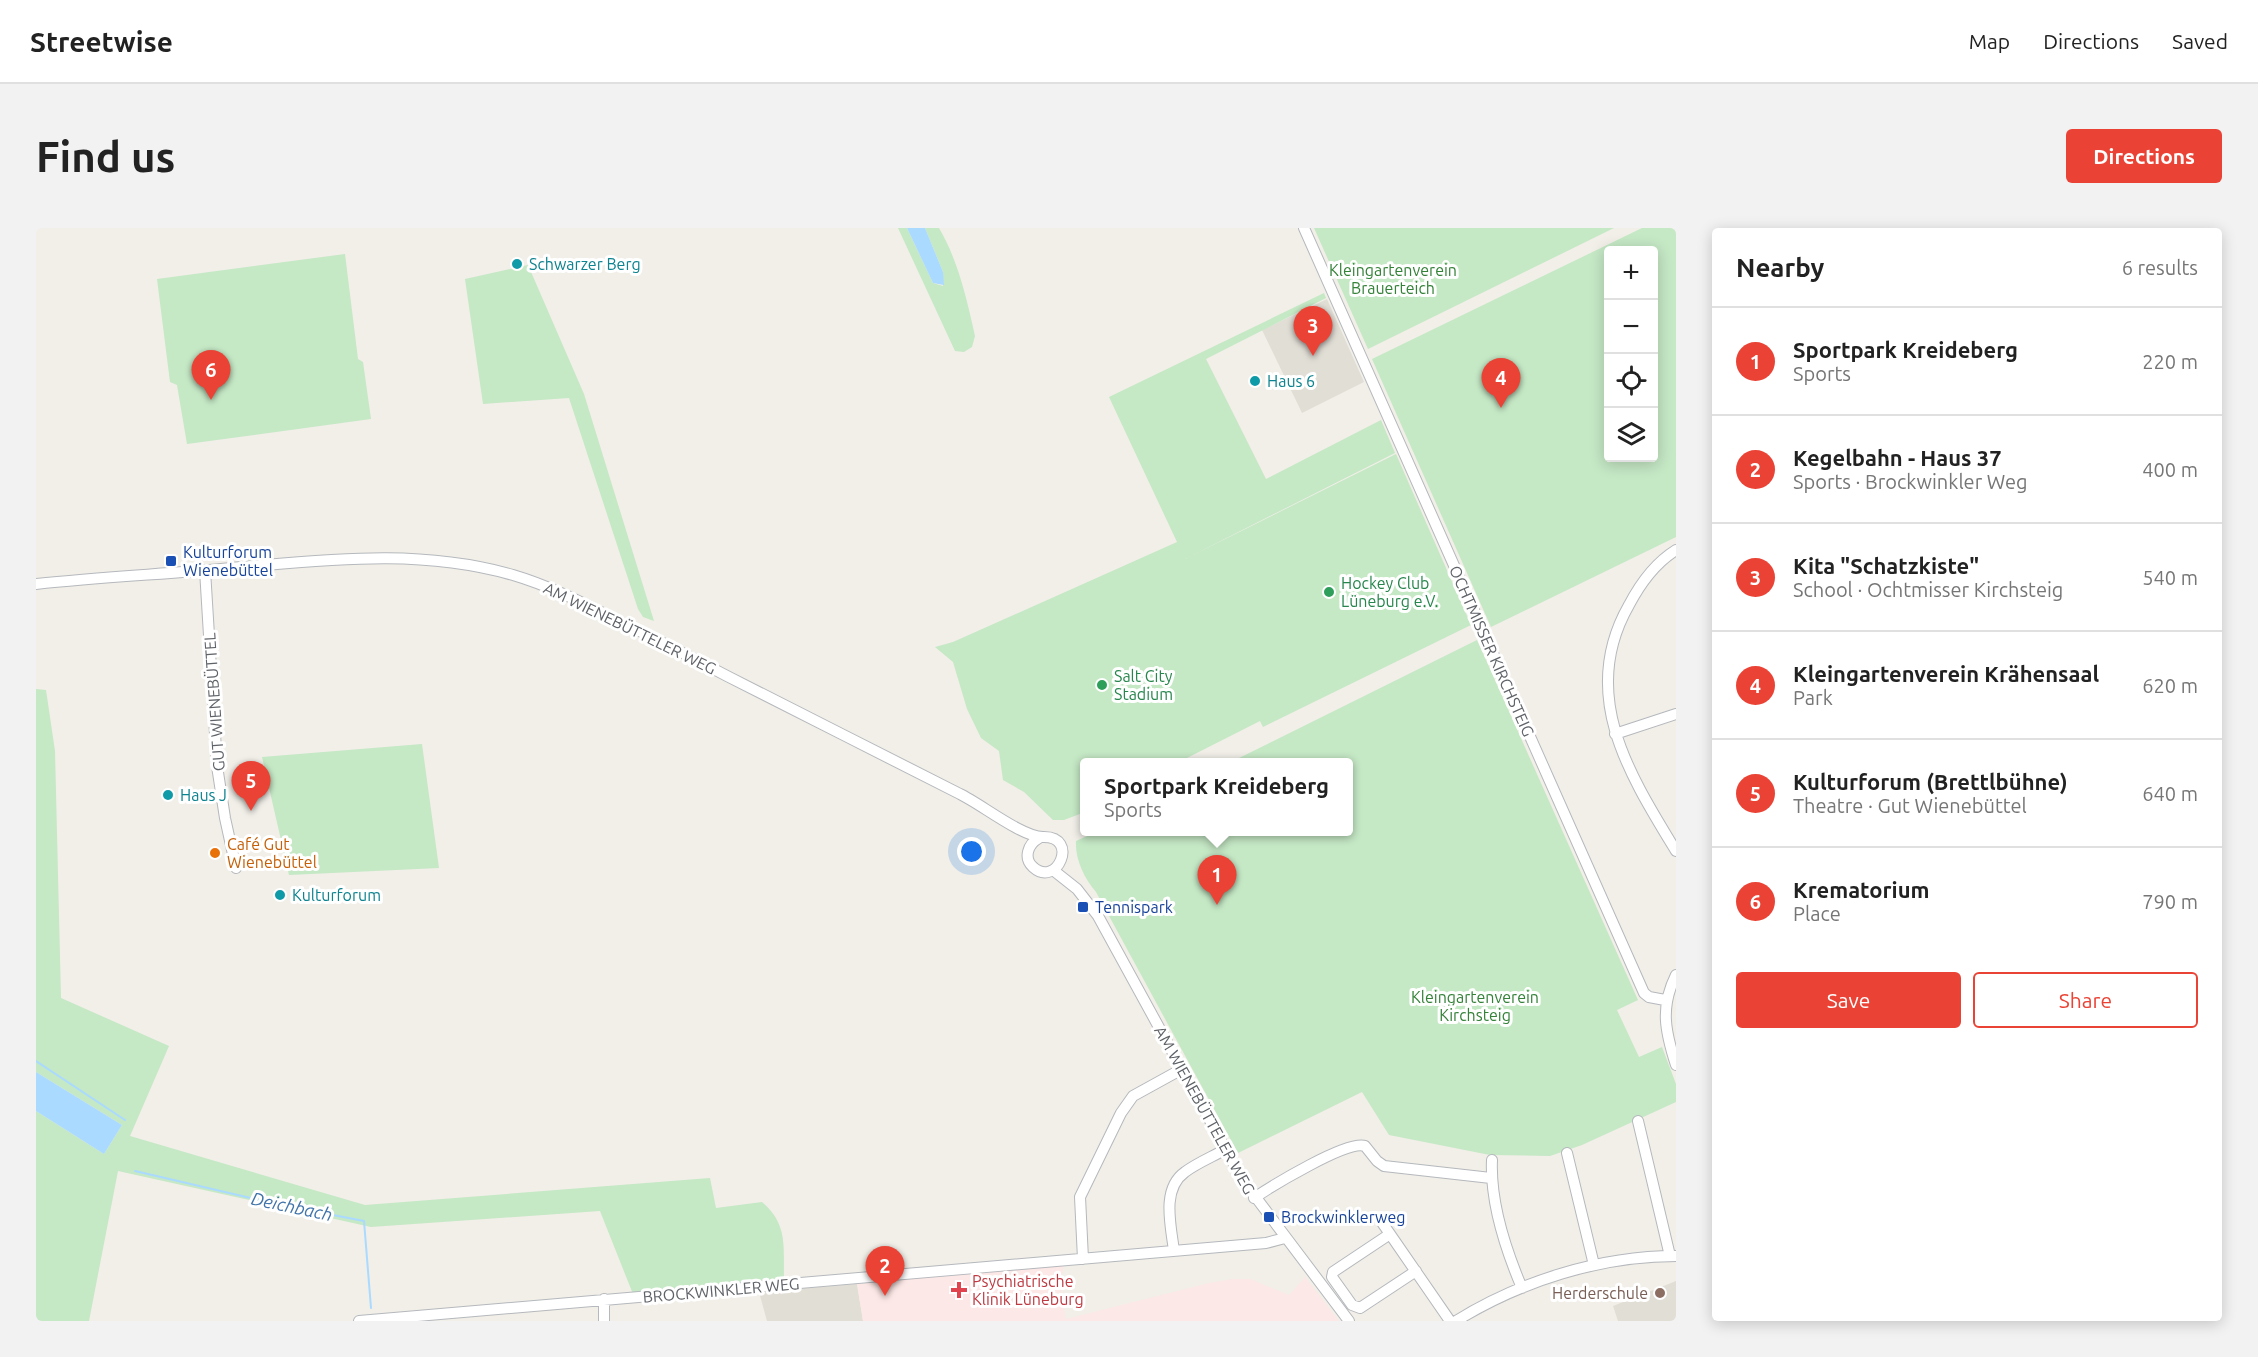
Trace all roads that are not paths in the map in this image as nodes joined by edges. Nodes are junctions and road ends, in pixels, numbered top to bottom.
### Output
1 (1304, 228) edge
2 (1676, 550) edge
3 (205, 570) junction
4 (36, 584) edge
5 (1676, 714) edge
6 (1615, 734) junction
7 (1011, 824) junction
8 (1039, 838) junction
9 (1029, 847) junction
10 (1676, 851) edge
11 (1062, 861) junction
12 (236, 868) dead end
13 (1053, 870) junction
14 (1077, 889) junction
15 (1676, 975) edge
16 (1665, 1000) junction
17 (1676, 1065) edge
18 (1182, 1069) junction
19 (1638, 1121) dead end
20 (1226, 1149) junction
21 (1567, 1153) dead end
22 (1492, 1160) dead end
23 (1491, 1178) junction
24 (1254, 1198) junction
25 (1381, 1221) dead end
26 (1390, 1234) junction
27 (1285, 1239) junction
28 (1174, 1251) junction
29 (1673, 1256) edge
30 (1083, 1259) junction
31 (1594, 1265) junction
32 (1416, 1271) junction
33 (1522, 1288) junction
34 (604, 1299) junction
35 (359, 1321) edge
36 (604, 1321) edge
37 (1348, 1321) edge
38 (1450, 1321) edge
39 (1456, 1321) edge

1 - 16 street, OCHTMISSER KIRCHSTEIG
2 - 6 street
3 - 4 street, AM WIENEBÜTTELER WEG
3 - 7 street, AM WIENEBÜTTELER WEG
3 - 12 street, GUT WIENEBÜTTEL
5 - 6 street
6 - 10 street
7 - 8 street, AM WIENEBÜTTELER WEG
7 - 9 street, AM WIENEBÜTTELER WEG
8 - 9 street
8 - 11 street, AM WIENEBÜTTELER WEG
9 - 13 street, AM WIENEBÜTTELER WEG
11 - 13 street
11 - 14 street, AM WIENEBÜTTELER WEG
13 - 14 street, AM WIENEBÜTTELER WEG
14 - 18 street, AM WIENEBÜTTELER WEG
15 - 16 street
16 - 17 street
18 - 20 street, AM WIENEBÜTTELER WEG
18 - 30 street
19 - 29 street
20 - 24 street, AM WIENEBÜTTELER WEG
20 - 28 street
21 - 31 street
22 - 23 street
23 - 24 street
23 - 33 street
24 - 27 street, AM WIENEBÜTTELER WEG
25 - 26 street
26 - 32 street
26 - 32 street
27 - 28 street, BROCKWINKLER WEG
27 - 37 street, AM WIENEBÜTTELER WEG
28 - 30 street, BROCKWINKLER WEG
29 - 31 street
30 - 34 street, BROCKWINKLER WEG
31 - 33 street
32 - 38 street
33 - 39 street
34 - 35 street, BROCKWINKLER WEG
34 - 36 street

